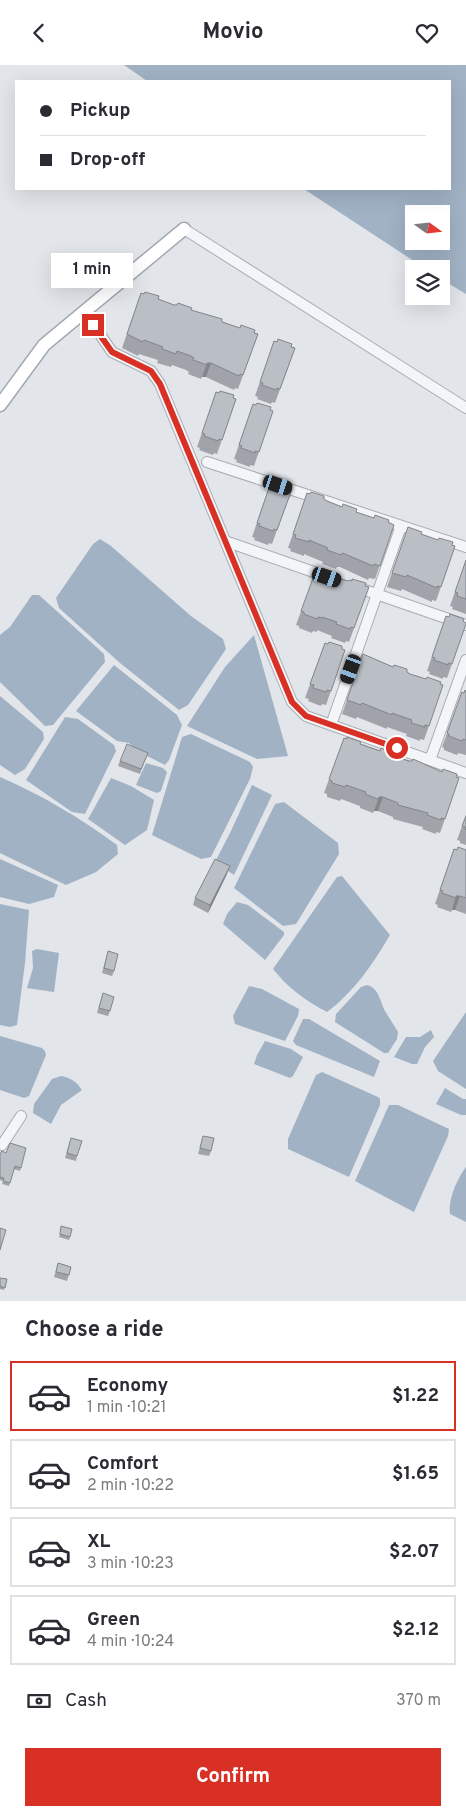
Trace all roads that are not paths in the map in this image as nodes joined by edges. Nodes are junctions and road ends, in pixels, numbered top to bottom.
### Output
1 (184, 229) joint
2 (84, 311) junction
3 (0, 405) edge
4 (466, 408) edge
5 (207, 462) dead end
6 (401, 526) junction
7 (225, 541) junction
8 (466, 547) edge
9 (378, 594) junction
10 (466, 625) edge
11 (466, 660) edge
12 (331, 725) junction
13 (430, 760) junction
14 (466, 773) edge
15 (22, 1116) dead end
16 (0, 1144) edge

1 - 2 main road
1 - 4 street
2 - 3 main road
2 - 7 street
5 - 6 street
6 - 8 street
6 - 9 street
7 - 9 street
7 - 12 street
9 - 10 street
9 - 12 street
11 - 13 street
12 - 13 street
13 - 14 street
15 - 16 street

